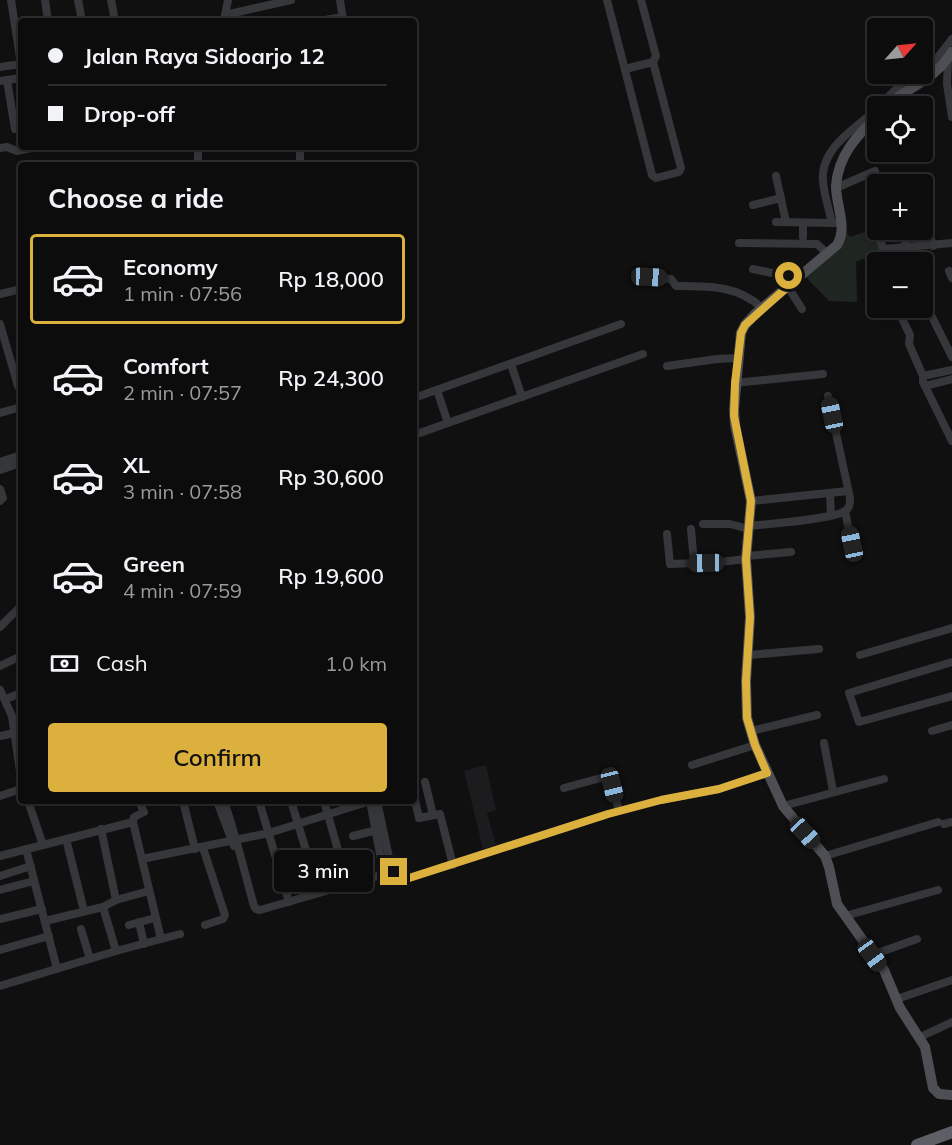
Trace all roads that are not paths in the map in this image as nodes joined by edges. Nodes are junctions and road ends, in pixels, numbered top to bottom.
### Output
1 (11, 0) edge
2 (45, 0) edge
3 (78, 0) edge
4 (111, 0) edge
5 (228, 0) edge
6 (291, 0) edge
7 (340, 0) edge
8 (607, 0) edge
9 (641, 0) edge
10 (48, 18) edge
11 (81, 18) edge
12 (114, 18) edge
13 (224, 18) edge
14 (343, 18) edge
15 (952, 39) edge
16 (18, 45) edge
17 (950, 55) edge
18 (653, 62) junction
19 (933, 64) edge
20 (18, 65) edge
21 (0, 68) edge
22 (625, 69) junction
23 (933, 76) edge
24 (4, 81) edge
25 (912, 84) joint
26 (889, 96) edge
27 (898, 96) edge
28 (951, 104) edge
29 (867, 117) edge
30 (952, 117) edge
31 (867, 127) edge
32 (15, 129) dead end
33 (0, 148) edge
34 (22, 150) edge
35 (875, 171) dead end
36 (776, 176) dead end
37 (836, 188) junction
38 (781, 198) junction
39 (753, 205) dead end
40 (776, 222) dead end
41 (786, 222) junction
42 (803, 222) junction
43 (836, 223) junction
44 (803, 237) dead end
45 (880, 240) edge
46 (905, 240) edge
47 (931, 240) edge
48 (739, 243) dead end
49 (952, 243) edge
50 (933, 246) junction
51 (907, 248) junction
52 (826, 251) junction
53 (753, 269) dead end
54 (649, 277) dead end
55 (790, 281) junction
56 (18, 290) edge
57 (0, 294) edge
58 (760, 305) junction
59 (802, 309) dead end
60 (902, 318) edge
61 (932, 318) edge
62 (0, 324) edge
63 (621, 324) dead end
64 (643, 354) dead end
65 (952, 357) edge
66 (734, 358) junction
67 (511, 364) junction
68 (667, 366) dead end
69 (17, 370) edge
70 (952, 370) edge
71 (823, 374) dead end
72 (923, 376) junction
73 (952, 379) edge
74 (735, 383) junction
75 (18, 386) dead end
76 (925, 386) junction
77 (437, 390) junction
78 (828, 396) dead end
79 (417, 397) edge
80 (522, 397) junction
81 (18, 408) edge
82 (0, 413) edge
83 (448, 423) junction
84 (417, 434) edge
85 (952, 441) edge
86 (18, 456) edge
87 (0, 462) edge
88 (18, 464) edge
89 (0, 470) edge
90 (0, 489) edge
91 (848, 491) junction
92 (830, 494) junction
93 (0, 501) edge
94 (751, 501) junction
95 (845, 511) junction
96 (831, 515) junction
97 (703, 524) dead end
98 (747, 528) junction
99 (691, 529) dead end
100 (668, 534) dead end
101 (852, 544) dead end
102 (791, 552) dead end
103 (742, 559) junction
104 (694, 563) junction
105 (18, 609) edge
106 (0, 627) edge
107 (952, 628) edge
108 (819, 649) dead end
109 (749, 654) junction
110 (860, 656) dead end
111 (18, 657) edge
112 (952, 662) edge
113 (0, 666) edge
114 (0, 690) edge
115 (18, 694) edge
116 (952, 696) edge
117 (6, 699) junction
118 (818, 715) dead end
119 (952, 726) edge
120 (751, 731) junction
121 (932, 732) dead end
122 (14, 734) junction
123 (0, 736) edge
124 (824, 742) dead end
125 (755, 745) junction
126 (18, 759) edge
127 (692, 765) dead end
128 (763, 774) junction
129 (884, 779) dead end
130 (564, 788) dead end
131 (18, 790) edge
132 (833, 791) junction
133 (417, 792) edge
134 (0, 796) edge
135 (29, 804) edge
136 (184, 804) edge
137 (218, 804) edge
138 (225, 804) edge
139 (260, 804) edge
140 (292, 804) edge
141 (325, 804) edge
142 (361, 804) edge
143 (371, 804) edge
144 (378, 804) edge
145 (416, 804) edge
146 (142, 806) edge
147 (783, 806) junction
148 (619, 811) junction
149 (328, 815) junction
150 (433, 815) junction
151 (134, 819) junction
152 (945, 823) edge
153 (298, 824) junction
154 (101, 830) junction
155 (377, 830) junction
156 (269, 833) junction
157 (353, 836) dead end
158 (66, 839) junction
159 (235, 841) junction
160 (43, 845) junction
161 (199, 848) junction
162 (26, 849) junction
163 (0, 856) edge
164 (825, 856) junction
165 (142, 859) junction
166 (453, 864) junction
167 (31, 866) junction
168 (0, 876) edge
169 (34, 880) junction
170 (348, 885) junction
171 (0, 890) edge
172 (938, 890) dead end
173 (149, 891) junction
174 (319, 893) junction
175 (116, 900) junction
176 (289, 902) junction
177 (103, 907) junction
178 (42, 909) junction
179 (84, 910) junction
180 (845, 916) junction
181 (155, 918) junction
182 (0, 919) edge
183 (45, 921) junction
184 (138, 922) junction
185 (129, 925) dead end
186 (205, 925) dead end
187 (81, 929) dead end
188 (180, 934) dead end
189 (49, 936) junction
190 (161, 939) junction
191 (917, 939) dead end
192 (144, 944) junction
193 (0, 950) edge
194 (116, 951) junction
195 (872, 955) junction
196 (90, 959) junction
197 (57, 969) junction
198 (952, 980) edge
199 (0, 986) edge
200 (897, 999) junction
201 (952, 1022) edge
202 (920, 1037) junction
203 (952, 1095) edge
204 (952, 1132) edge
205 (917, 1145) edge

1 - 16 street
2 - 10 street
3 - 11 street
4 - 12 street
5 - 13 street
6 - 13 street
7 - 14 street
8 - 22 street
9 - 18 street
15 - 19 street
17 - 23 main road
17 - 28 street
18 - 22 street
18 - 22 street
20 - 21 street
24 - 32 street
25 - 26 street
25 - 27 main road
28 - 30 street
29 - 43 street
31 - 37 main road
33 - 34 street
35 - 37 street
36 - 38 street
37 - 43 main road
38 - 39 street
38 - 41 street
40 - 41 street
41 - 42 street
42 - 43 street
42 - 44 street
43 - 52 main road
45 - 51 street
46 - 51 street
47 - 50 street
48 - 52 street
49 - 50 street
50 - 51 street
52 - 55 main road
53 - 55 street
54 - 58 street
55 - 58 main road
55 - 59 street
56 - 57 street
58 - 66 main road
60 - 72 street
61 - 65 street
62 - 69 street
63 - 67 street
64 - 80 street
66 - 68 street
66 - 74 main road
67 - 77 street
67 - 80 street
69 - 75 street
70 - 72 street
71 - 74 street
72 - 76 street
73 - 76 street
74 - 94 main road
76 - 85 street
77 - 79 street
77 - 83 street
78 - 91 street
80 - 83 street
81 - 82 street
83 - 84 street
86 - 87 street
88 - 89 street
90 - 93 street
91 - 92 street
91 - 95 street
92 - 94 street
92 - 96 street
94 - 98 main road
95 - 96 street
95 - 101 street
96 - 98 street
97 - 98 street
98 - 103 main road
99 - 104 street
100 - 104 street
102 - 103 street
103 - 104 street
103 - 109 main road
105 - 106 street
107 - 110 street
108 - 109 street
109 - 120 main road
111 - 113 street
112 - 116 street
114 - 117 street
115 - 117 street
117 - 122 street
118 - 120 street
119 - 121 street
120 - 125 main road
122 - 123 street
122 - 126 street
124 - 132 street
125 - 127 street
125 - 128 main road
128 - 147 main road
128 - 148 street
129 - 132 street
130 - 148 street
131 - 134 street
132 - 147 street
133 - 150 street
135 - 160 street
136 - 161 street
137 - 159 street
138 - 159 street
139 - 156 street
140 - 153 street
141 - 149 street
142 - 149 street
143 - 155 street
144 - 166 street
145 - 150 street
146 - 151 street
147 - 164 main road
148 - 166 street
149 - 153 street
149 - 170 street
150 - 166 street
151 - 154 street
151 - 165 street
152 - 164 street
153 - 156 street
153 - 174 street
154 - 158 street
154 - 175 street
155 - 157 street
155 - 170 street
156 - 159 street
156 - 176 street
158 - 160 street
158 - 179 street
159 - 161 street
159 - 176 street
160 - 162 street
161 - 165 street
161 - 186 street
162 - 163 street
162 - 167 street
164 - 180 main road
165 - 173 street
167 - 168 street
167 - 169 street
169 - 171 street
169 - 178 street
170 - 174 street
172 - 180 street
173 - 175 street
173 - 181 street
174 - 176 street
175 - 177 street
177 - 179 street
177 - 194 street
178 - 182 street
178 - 183 street
179 - 183 street
180 - 195 main road
181 - 184 street
181 - 190 street
183 - 189 street
184 - 185 street
184 - 192 street
187 - 196 street
188 - 190 street
189 - 193 street
189 - 197 street
190 - 192 street
191 - 195 street
192 - 194 street
194 - 196 street
195 - 200 main road
196 - 197 street
197 - 199 street
198 - 200 street
200 - 202 main road
201 - 202 street
202 - 203 main road
204 - 205 highway

